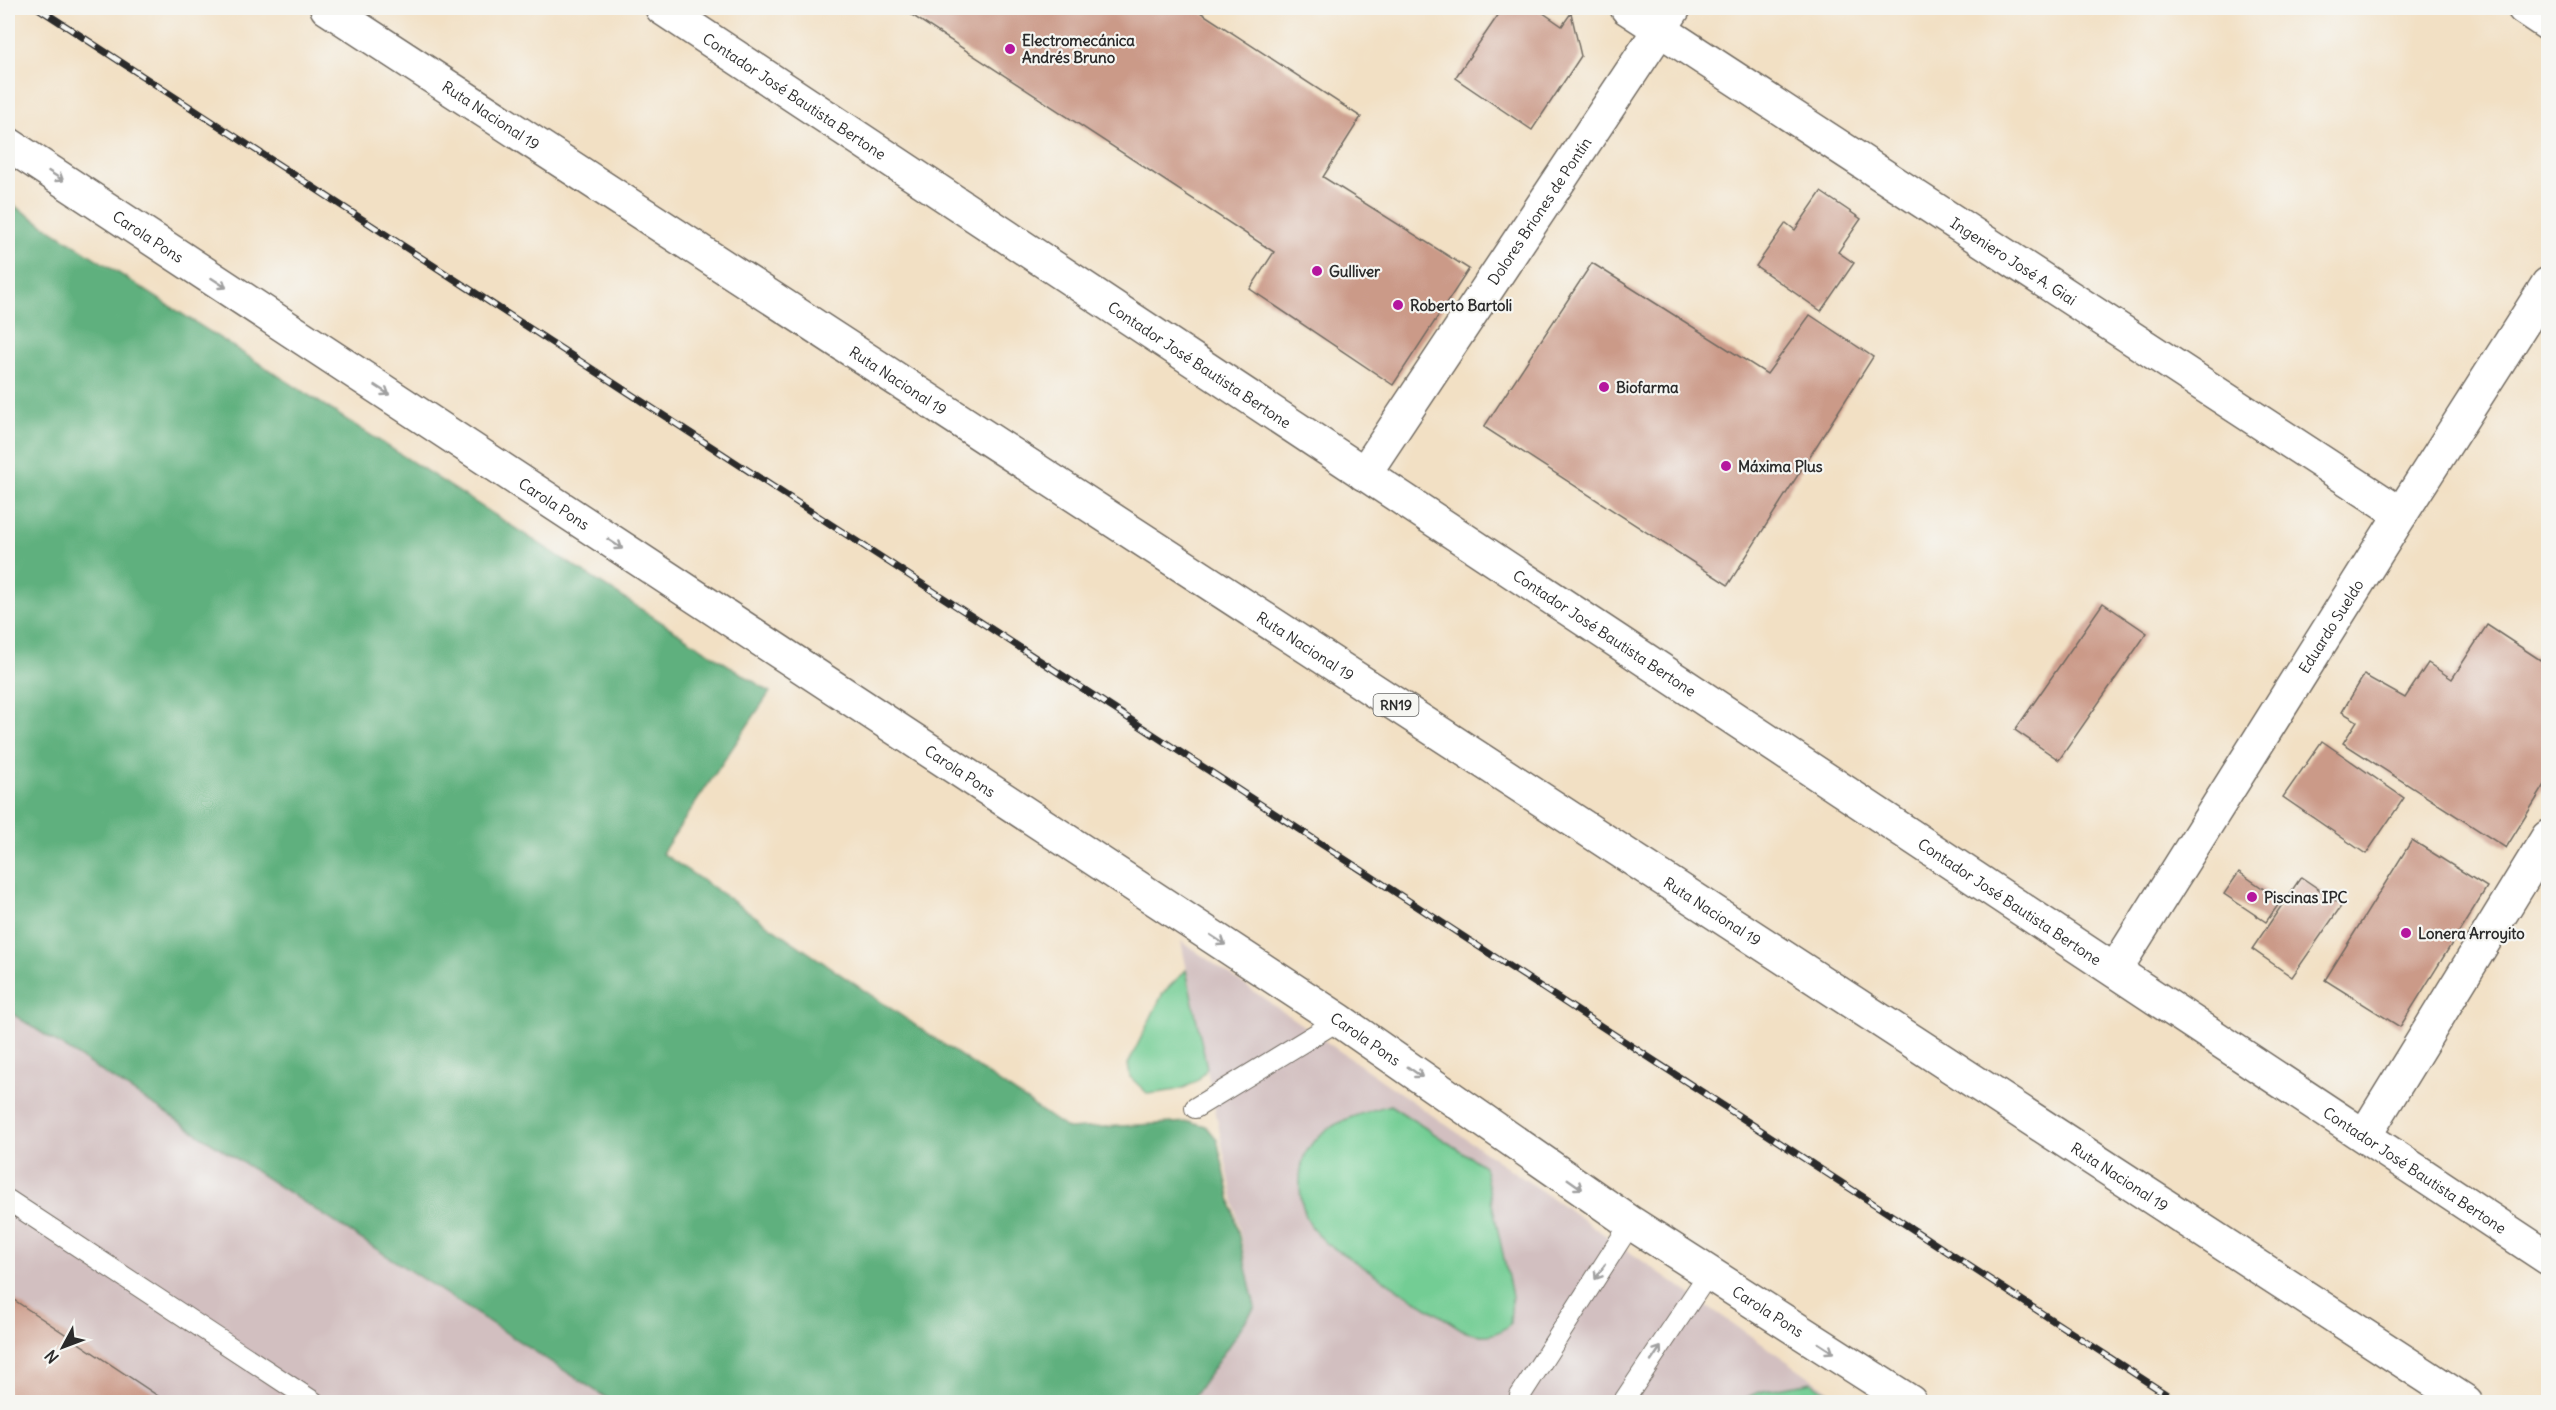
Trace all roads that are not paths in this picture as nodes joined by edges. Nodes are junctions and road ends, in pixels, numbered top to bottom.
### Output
1 (327, 8) edge
2 (662, 8) edge
3 (1627, 8) edge
4 (2524, 8) edge
5 (1667, 18) edge
6 (2548, 24) edge
7 (8, 144) edge
8 (2548, 284) edge
9 (1364, 474) junction
10 (2400, 514) junction
11 (2548, 837) edge
12 (2115, 970) junction
13 (1339, 1020) junction
14 (1195, 1108) dead end
15 (2365, 1135) junction
16 (8, 1200) edge
17 (1631, 1223) junction
18 (2548, 1258) edge
19 (1709, 1273) junction
20 (314, 1402) edge
21 (1519, 1402) edge
22 (1623, 1402) edge
23 (1910, 1402) edge
24 (2466, 1402) edge

1 - 24 main road, Ruta Nacional 19 / RN19
2 - 9 main road, Contador José Bautista Bertone
3 - 5 main road, Ingeniero José A. Giai
4 - 6 main road
5 - 9 main road, Dolores Briones de Pontín
5 - 10 main road, Ingeniero José A. Giai
7 -> 13 main road, Carola Pons
8 - 10 main road, Eduardo Sueldo
9 - 12 main road, Contador José Bautista Bertone
10 - 12 main road, Eduardo Sueldo
11 - 15 main road
12 - 15 main road, Contador José Bautista Bertone
13 - 14 lane
13 -> 17 main road, Carola Pons
15 - 18 main road, Contador José Bautista Bertone
16 - 20 lane
17 - 19 main road, Carola Pons
17 -> 21 lane
22 -> 19 lane
19 -> 23 main road, Carola Pons

